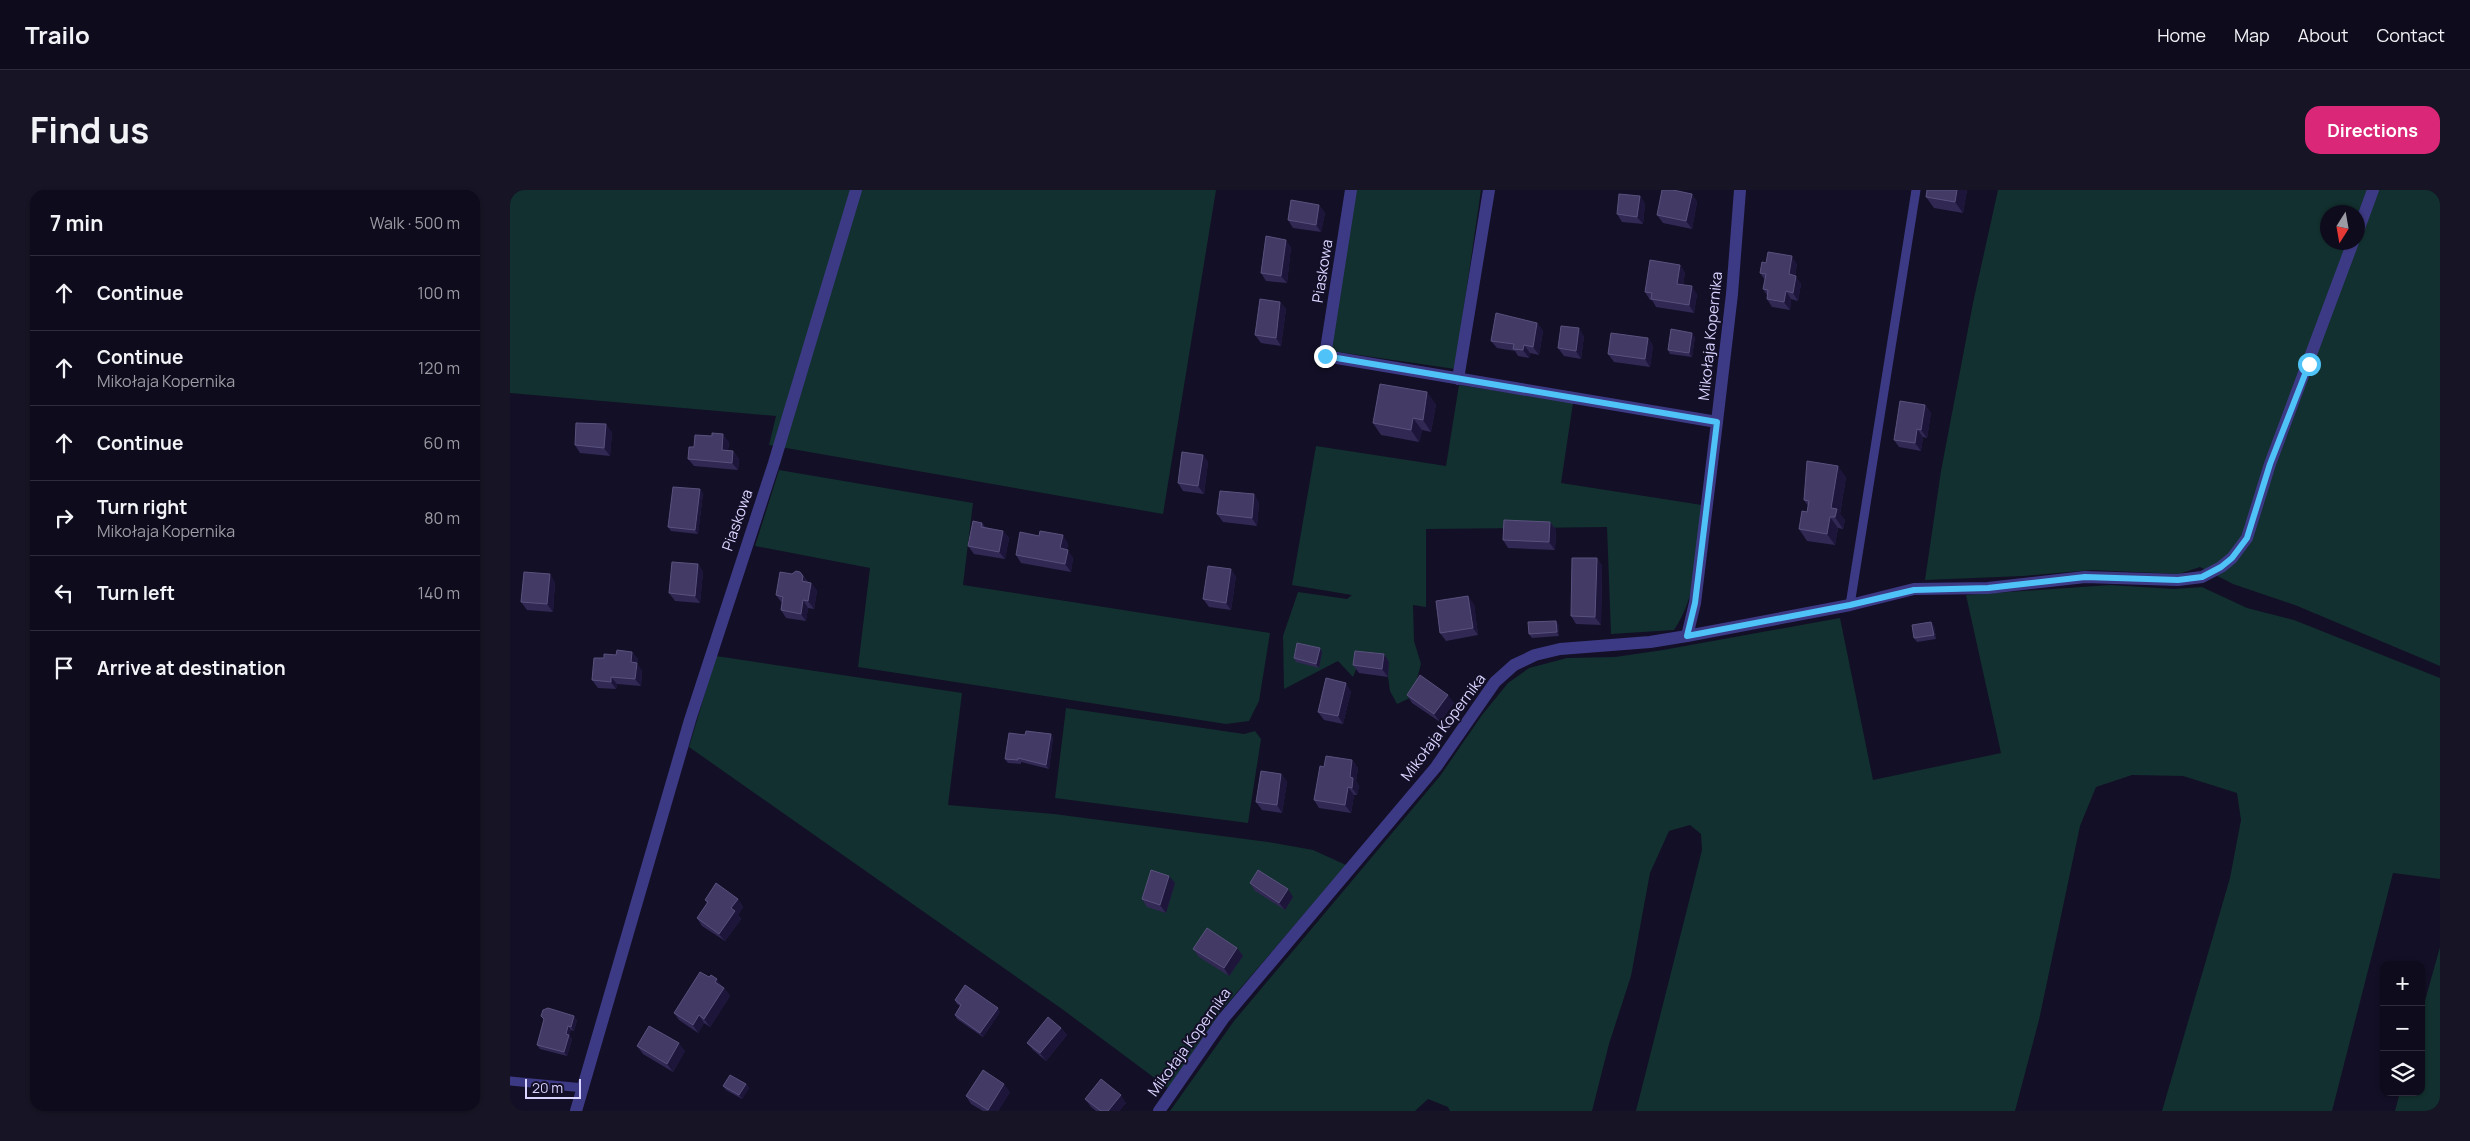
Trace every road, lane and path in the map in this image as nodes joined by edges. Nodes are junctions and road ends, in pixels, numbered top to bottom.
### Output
1 (856, 190) edge
2 (1351, 190) edge
3 (1489, 190) edge
4 (1740, 190) edge
5 (1916, 190) edge
6 (2373, 190) edge
7 (2365, 212) edge
8 (2350, 250) edge
9 (1458, 379) junction
10 (1717, 422) junction
11 (1850, 605) junction
12 (1687, 636) junction
13 (510, 1081) edge
14 (584, 1088) junction
15 (576, 1111) edge
16 (1159, 1111) edge

1 - 14 street, Piaskowa
2 - 9 street, Piaskowa
3 - 9 street
4 - 10 street, Mikołaja Kopernika
5 - 11 lane
6 - 7 street
8 - 11 street
9 - 10 street
10 - 12 street, Mikołaja Kopernika
11 - 12 street
12 - 16 street, Mikołaja Kopernika
13 - 14 lane
14 - 15 street, Piaskowa

